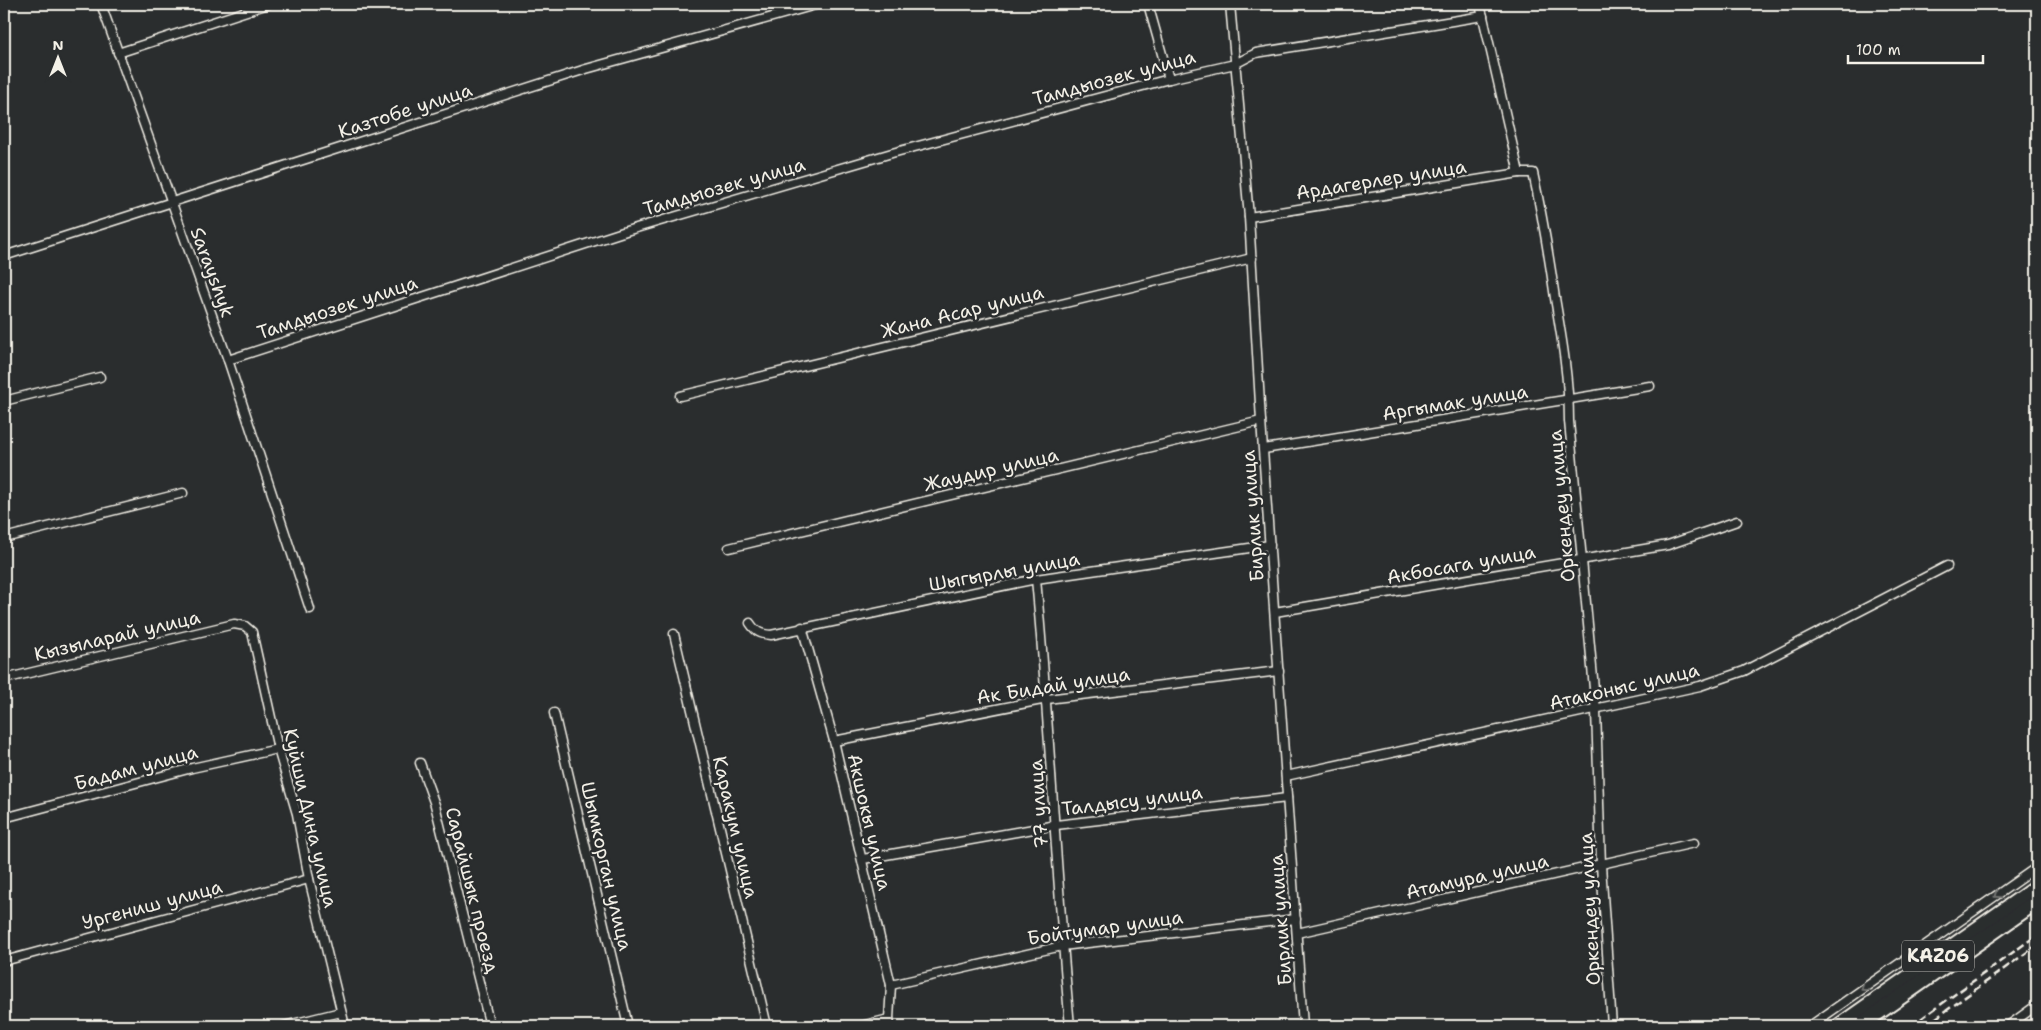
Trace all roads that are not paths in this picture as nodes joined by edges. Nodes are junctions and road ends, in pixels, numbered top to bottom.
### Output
1 (101, 4) edge
2 (268, 4) edge
3 (819, 4) edge
4 (1148, 4) edge
5 (1230, 4) edge
6 (1480, 4) edge
7 (1483, 16) junction
8 (118, 53) junction
9 (1235, 64) junction
10 (1169, 79) junction
11 (1519, 173) junction
12 (170, 203) junction
13 (1249, 218) junction
14 (4, 256) edge
15 (1252, 258) junction
16 (228, 360) junction
17 (100, 377) dead end
18 (1650, 386) dead end
19 (680, 396) dead end
20 (1569, 400) junction
21 (4, 401) edge
22 (1261, 421) junction
23 (1264, 449) junction
24 (183, 493) dead end
25 (1737, 521) dead end
26 (4, 538) edge
27 (1270, 546) junction
28 (729, 548) dead end
29 (1583, 560) junction
30 (1947, 566) dead end
31 (1036, 579) junction
32 (310, 609) dead end
33 (1275, 612) junction
34 (750, 623) dead end
35 (239, 624) joint
36 (802, 627) junction
37 (674, 634) dead end
38 (1279, 671) junction
39 (4, 678) edge
40 (1047, 699) junction
41 (1596, 710) junction
42 (554, 713) dead end
43 (834, 741) junction
44 (278, 749) junction
45 (420, 763) dead end
46 (1286, 776) junction
47 (1287, 798) junction
48 (4, 818) edge
49 (1056, 825) junction
50 (1694, 843) dead end
51 (863, 859) junction
52 (1601, 865) junction
53 (2037, 867) edge
54 (309, 878) junction
55 (2037, 886) edge
56 (2037, 901) edge
57 (1296, 919) junction
58 (1297, 933) junction
59 (1062, 946) junction
60 (4, 961) edge
61 (891, 984) junction
62 (2037, 1005) edge
63 (341, 1012) junction
64 (889, 1023) edge
65 (284, 1026) edge
66 (345, 1026) edge
67 (490, 1026) edge
68 (628, 1026) edge
69 (767, 1026) edge
70 (862, 1026) edge
71 (1070, 1026) edge
72 (1303, 1026) edge
73 (1612, 1026) edge
74 (1810, 1026) edge
75 (1839, 1026) edge
76 (1859, 1026) edge
77 (2008, 1026) edge

1 - 8 street, Sarayshyk
2 - 8 street
3 - 12 street, Казтобе улица
4 - 10 street
5 - 9 street, Бирлик улица
6 - 7 street
7 - 9 street, Тамдыозек улица
7 - 11 street
8 - 12 street, Sarayshyk
9 - 10 street, Тамдыозек улица
9 - 13 street, Бирлик улица
10 - 16 street, Тамдыозек улица
11 - 13 street, Ардагерлер улица
11 - 20 street, Оркендеу улица
12 - 14 street, Казтобе улица
12 - 16 street, Sarayshyk
13 - 15 street, Бирлик улица
15 - 19 street, Жана Асар улица
15 - 22 street, Бирлик улица
16 - 32 street, Sarayshyk
17 - 21 street
18 - 20 street, Аргымак улица
20 - 23 street, Аргымак улица
20 - 29 street, Оркендеу улица
22 - 23 street, Бирлик улица
22 - 28 street, Жаудир улица
23 - 27 street, Бирлик улица
24 - 26 street
25 - 29 street, Акбосага улица
27 - 31 street, Шыгырлы улица
27 - 33 street, Бирлик улица
29 - 33 street, Акбосага улица
29 - 41 street, Оркендеу улица
30 - 41 street, Атаконыс улица
31 - 36 street, Шыгырлы улица
31 - 40 street, 77 улица
33 - 38 street, Бирлик улица
34 - 36 street, Шыгырлы улица
35 - 39 street, Кызыларай улица
35 - 44 street, Куйши Дина улица
36 - 43 street, Акшокы улица
37 - 69 street, Каракум улица
38 - 40 street, Ак Бидай улица
38 - 46 street, Бирлик улица
40 - 43 street, Ак Бидай улица
40 - 49 street, 77 улица
41 - 46 street, Атаконыс улица
41 - 52 street, Оркендеу улица
42 - 68 street, Шымкорган улица
43 - 51 street, Акшокы улица
44 - 48 street, Бадам улица
44 - 54 street, Куйши Дина улица
45 - 67 street, Сарайшык проезд
46 - 47 street, Бирлик улица
47 - 49 street, Талдысу улица
47 - 57 street, Бирлик улица
49 - 51 street, Талдысу улица
49 - 59 street, 77 улица
50 - 52 street, Атамура улица
51 - 61 street, Акшокы улица
52 - 58 street, Атамура улица
52 - 73 street, Оркендеу улица
53 -> 74 street
54 - 60 street, Ургениш улица
54 - 63 street, Куйши Дина улица
55 - 75 highway, KАZ06
56 - 76 highway, KАZ06
57 - 58 street, Бирлик улица
57 - 59 street, Бойтумар улица
58 - 72 street, Бирлик улица
59 - 61 street, Бойтумар улица
59 - 71 street, 77 улица
61 - 64 street, Акшокы улица
62 - 77 street
63 - 65 street
63 - 66 street, Куйши Дина улица
64 - 70 street

